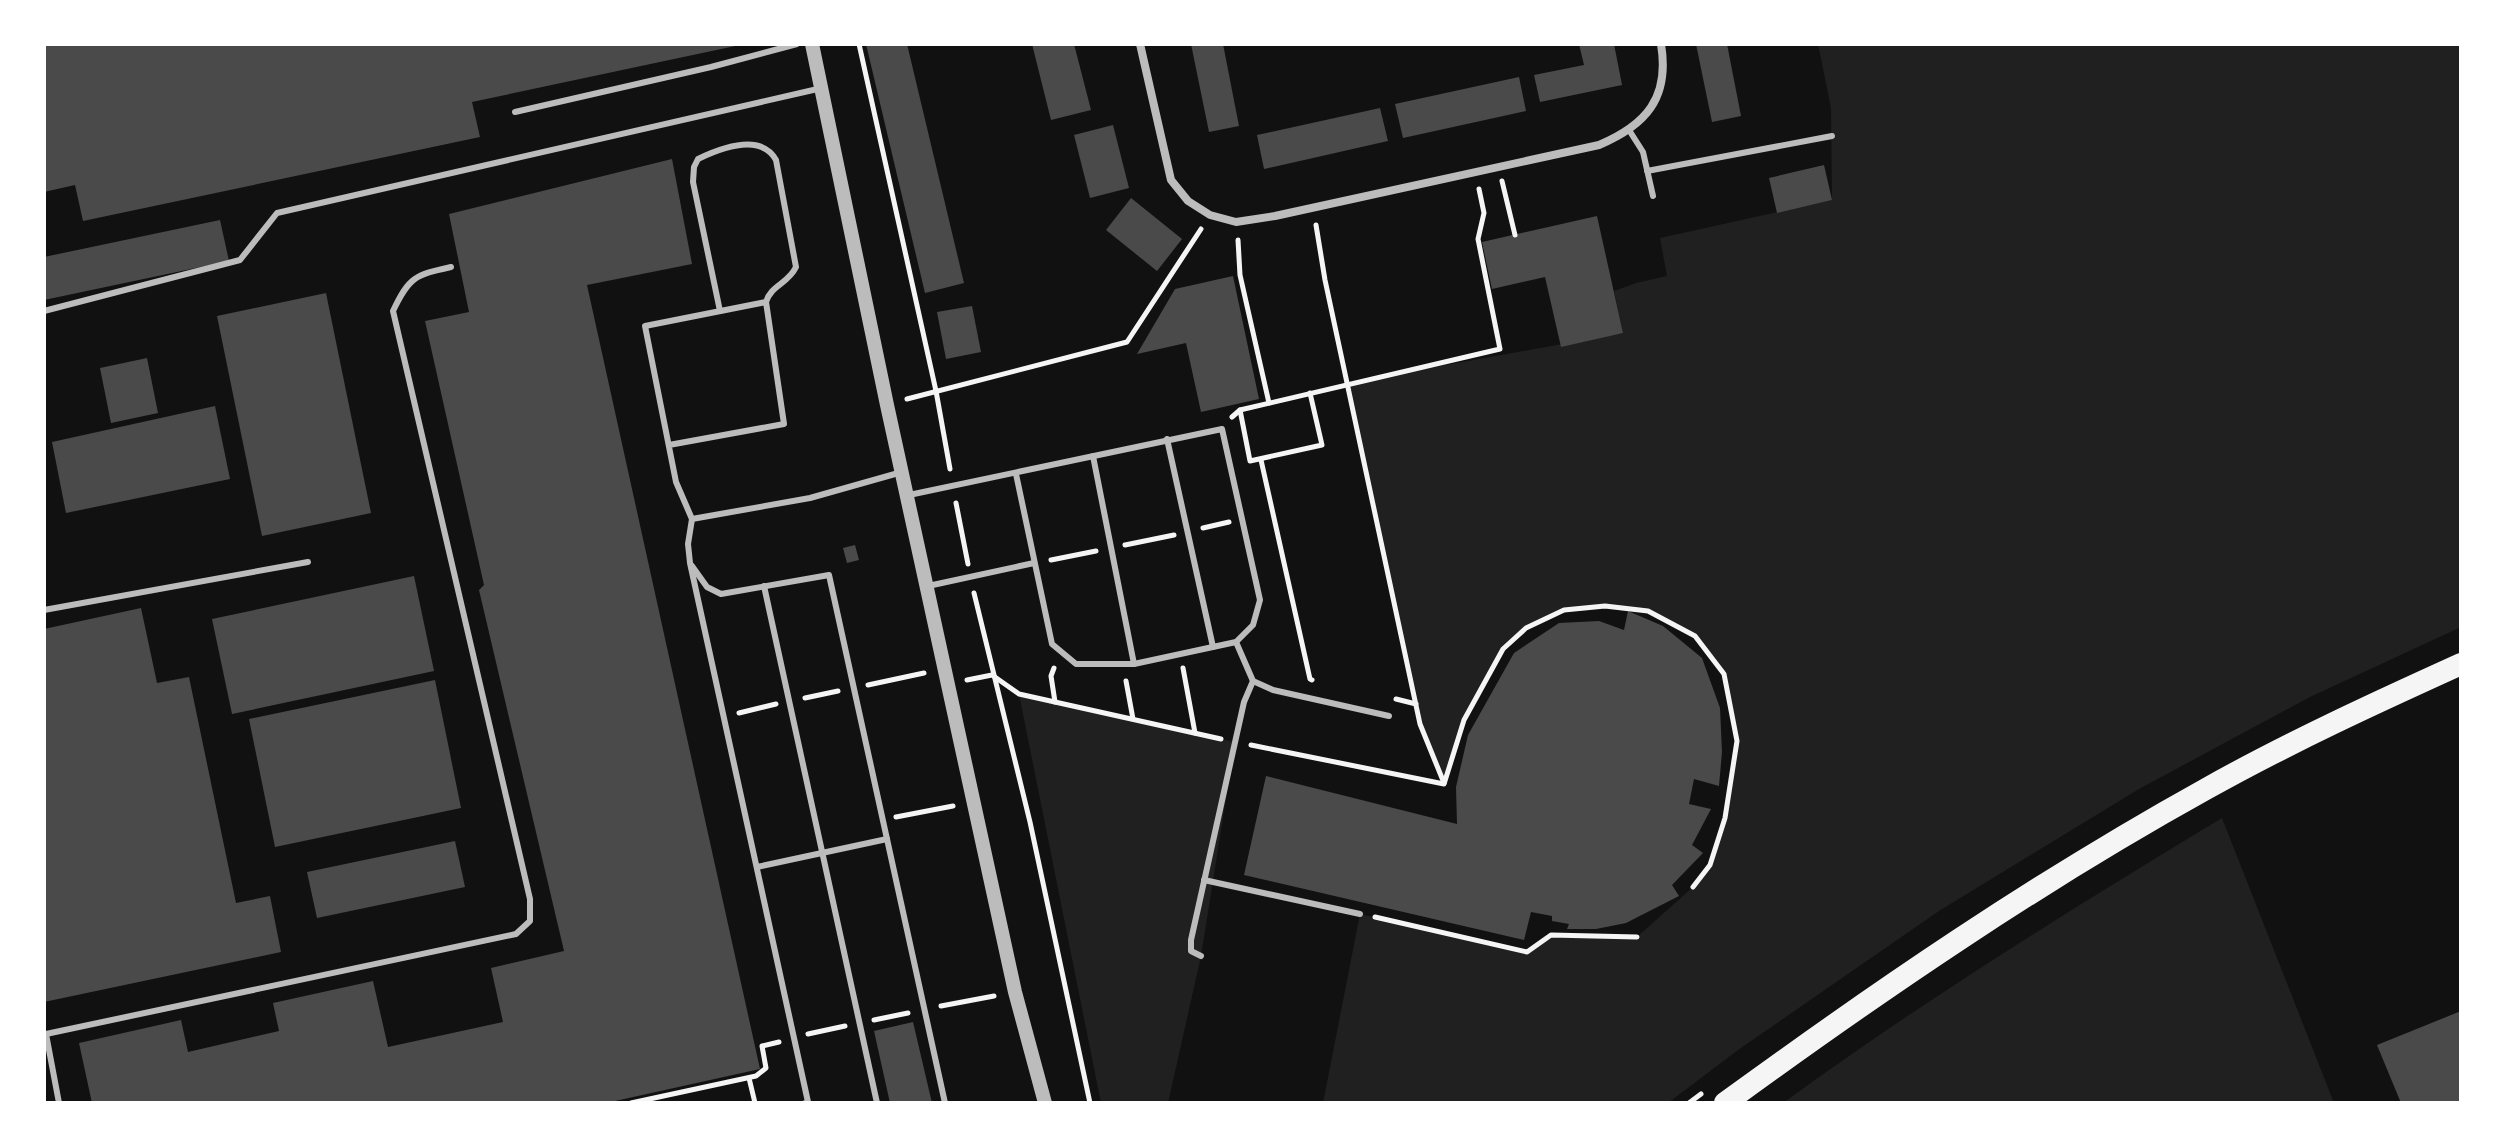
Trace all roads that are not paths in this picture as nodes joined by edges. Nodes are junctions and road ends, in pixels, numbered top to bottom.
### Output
1 (797, 44) edge
2 (812, 44) edge
3 (1140, 44) edge
4 (1661, 44) edge
5 (822, 88) junction
6 (515, 112) dead end
7 (1629, 130) junction
8 (1832, 136) dead end
9 (1647, 171) junction
10 (1653, 196) dead end
11 (451, 267) dead end
12 (766, 302) junction
13 (44, 311) edge
14 (720, 311) junction
15 (1167, 439) junction
16 (669, 445) junction
17 (1093, 456) junction
18 (902, 472) junction
19 (1016, 474) junction
20 (907, 495) junction
21 (692, 519) junction
22 (308, 562) dead end
23 (690, 563) junction
24 (1034, 563) junction
25 (764, 586) junction
26 (927, 586) junction
27 (44, 610) edge
28 (1236, 642) junction
29 (1213, 647) junction
30 (1134, 664) junction
31 (2461, 664) edge
32 (1253, 681) junction
33 (1389, 716) dead end
34 (887, 839) junction
35 (823, 853) junction
36 (757, 867) junction
37 (1204, 880) junction
38 (1360, 914) road end
39 (1201, 956) dead end
40 (59, 1103) edge
41 (807, 1103) edge
42 (877, 1103) edge
43 (945, 1103) edge
44 (1045, 1103) edge
45 (1725, 1103) edge

1 - 6 lane
2 - 5 street
3 - 7 street
4 - 7 street
5 - 13 lane
5 - 18 street
7 - 9 lane
8 - 9 lane
9 - 10 lane
11 - 40 lane
12 - 14 lane
12 - 14 lane
12 - 16 lane
14 - 16 lane
15 - 17 lane
15 - 28 lane
15 - 29 lane
16 - 21 lane
17 - 19 lane
17 - 30 lane
18 - 20 street
18 - 21 lane
19 - 20 lane
19 - 24 lane
20 - 26 street
21 - 23 lane
22 - 27 lane
23 - 25 lane
23 - 36 lane
24 - 26 lane
24 - 30 lane
25 - 34 lane
25 - 35 lane
26 - 44 street
28 - 29 lane
28 - 32 lane
29 - 30 lane
31 - 45 highway
32 - 33 lane
32 - 37 lane
34 - 35 lane
34 - 43 lane
35 - 36 lane
35 - 42 lane
36 - 41 lane
37 - 38 lane
37 - 39 lane

